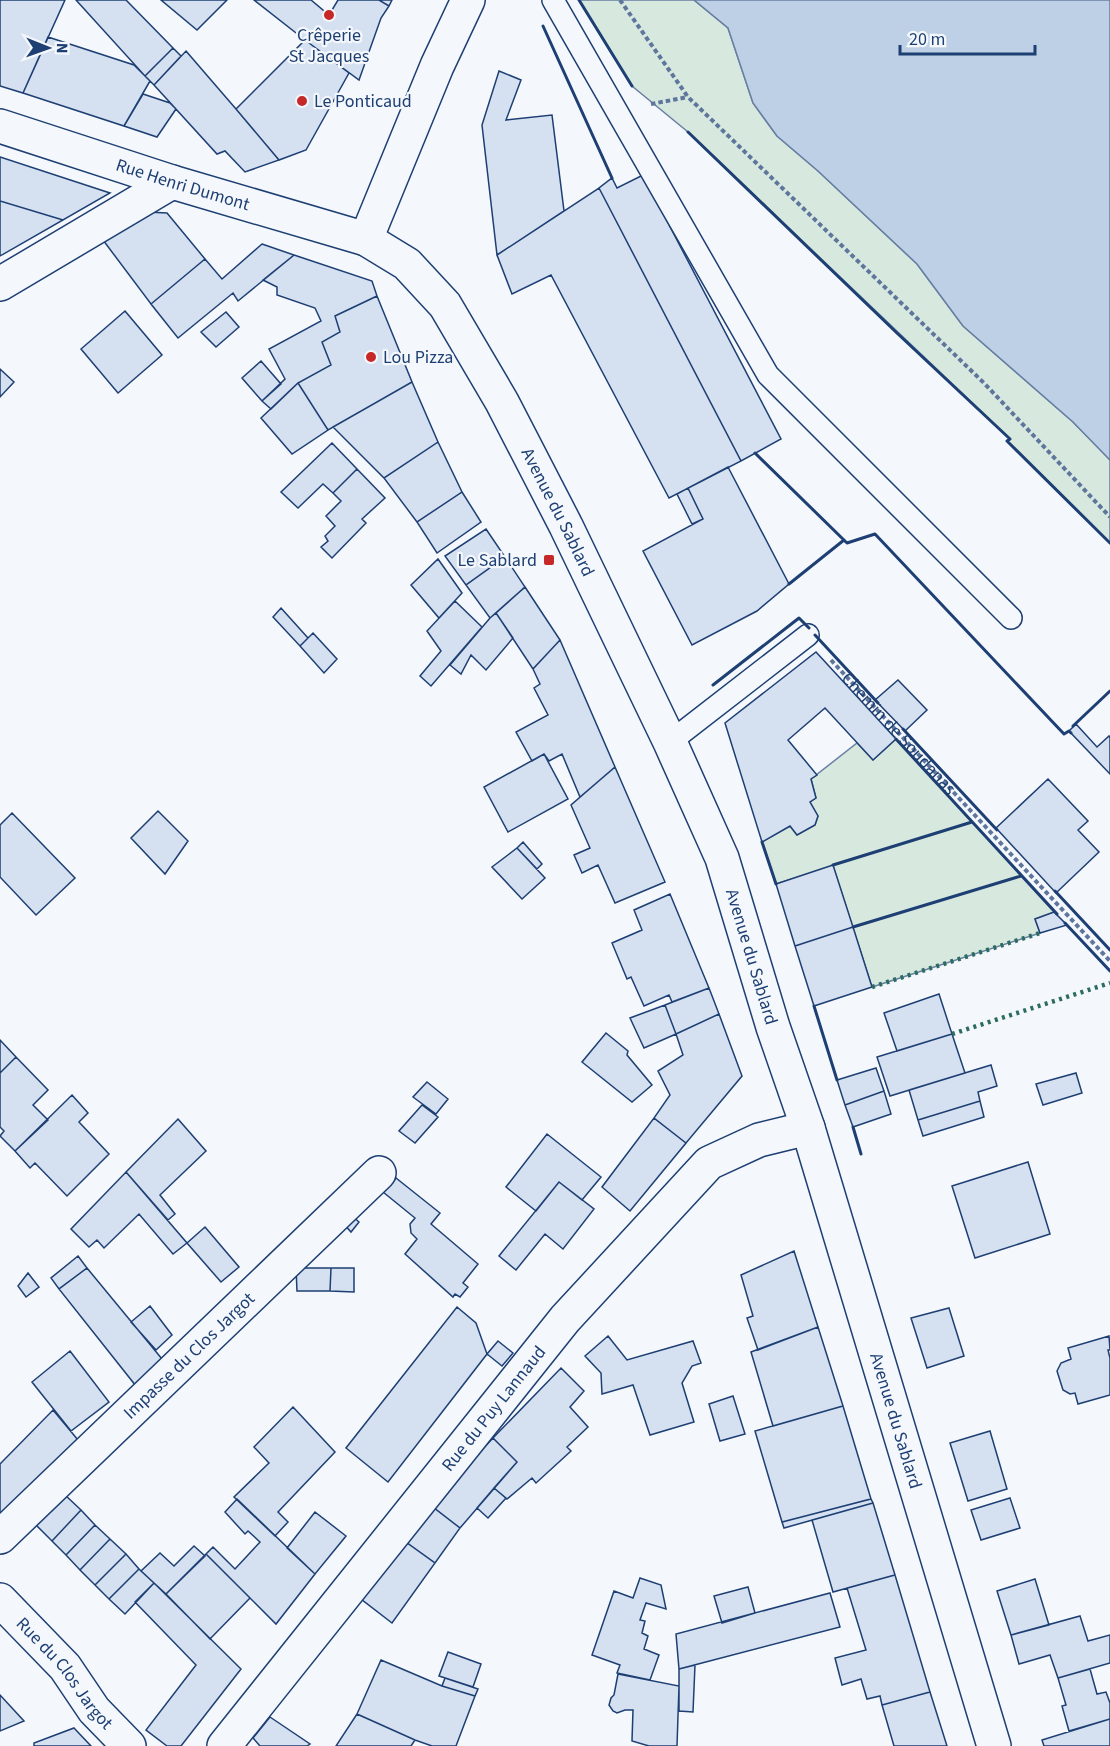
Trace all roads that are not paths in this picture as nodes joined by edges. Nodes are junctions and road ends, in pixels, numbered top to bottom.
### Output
1 (468, 0) edge
2 (553, 0) edge
3 (0, 126) edge
4 (172, 182) junction
5 (366, 239) junction
6 (0, 284) edge
7 (1011, 618) dead end
8 (808, 635) road end
9 (670, 742) junction
10 (808, 1128) junction
11 (379, 1173) dead end
12 (0, 1537) edge
13 (0, 1600) edge
14 (129, 1746) edge
15 (224, 1746) edge
16 (994, 1746) edge

1 - 5 street
2 - 7 lane
3 - 4 street, Rue Henri Dumont
4 - 5 street, Rue Henri Dumont
4 - 6 street
5 - 9 street, Avenue du Sablard
8 - 9 lane
9 - 10 street, Avenue du Sablard
10 - 15 street, Rue du Puy Lannaud
10 - 16 street, Avenue du Sablard
11 - 12 street, Impasse du Clos Jargot
13 - 14 street, Rue du Clos Jargot

